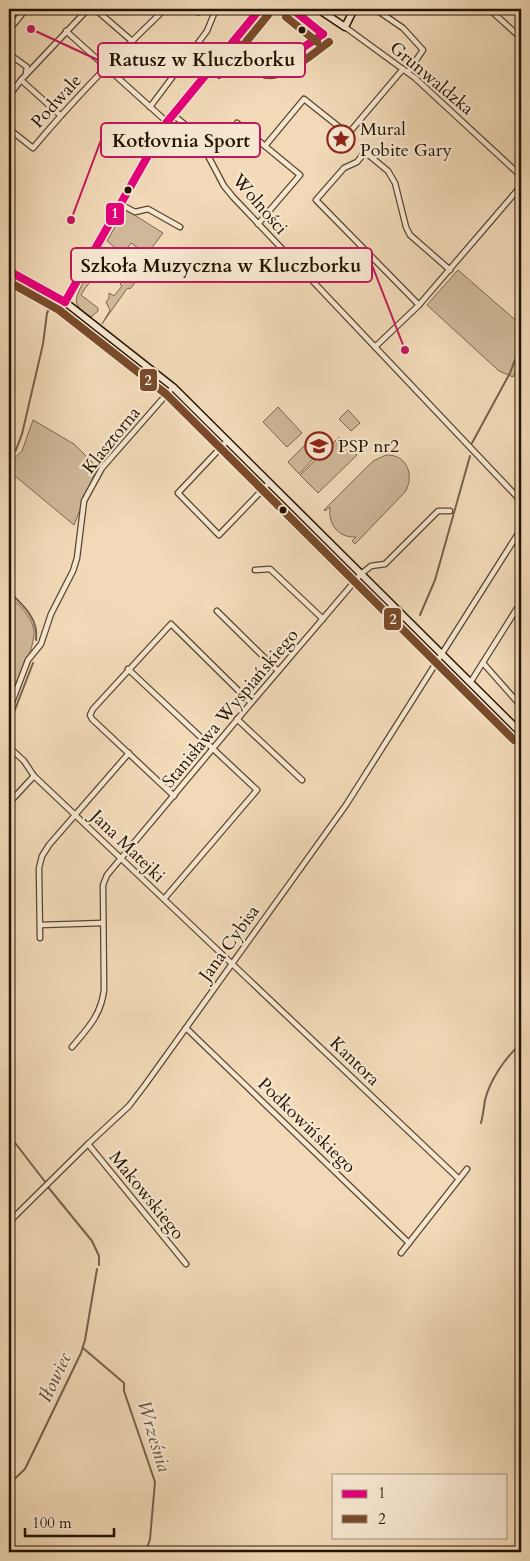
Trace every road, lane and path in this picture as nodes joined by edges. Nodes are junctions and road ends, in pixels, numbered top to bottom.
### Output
1 (18, 9) edge
2 (26, 9) edge
3 (88, 9) edge
4 (95, 9) edge
5 (165, 9) edge
6 (216, 9) edge
7 (260, 9) edge
8 (318, 9) edge
9 (354, 9) edge
10 (375, 9) edge
11 (489, 9) edge
12 (9, 20) edge
13 (344, 27) junction
14 (9, 30) edge
15 (65, 33) junction
16 (521, 38) edge
17 (132, 41) junction
18 (9, 54) edge
19 (106, 68) junction
20 (405, 71) junction
21 (25, 75) junction
22 (21, 80) junction
23 (9, 96) edge
24 (150, 107) junction
25 (173, 114) junction
26 (60, 115) junction
27 (167, 122) junction
28 (236, 123) dead end
29 (9, 129) edge
30 (265, 146) junction
31 (521, 176) edge
32 (521, 186) edge
33 (120, 204) junction
34 (258, 224) junction
35 (180, 227) dead end
36 (450, 270) junction
37 (9, 271) edge
38 (65, 302) junction
39 (420, 306) junction
40 (375, 347) junction
41 (173, 387) junction
42 (227, 441) junction
43 (270, 483) junction
44 (521, 501) edge
45 (450, 511) dead end
46 (521, 529) edge
47 (255, 570) dead end
48 (362, 574) junction
49 (521, 602) edge
50 (217, 611) dead end
51 (323, 619) junction
52 (442, 655) junction
53 (483, 663) junction
54 (128, 670) junction
55 (278, 671) junction
56 (470, 682) junction
57 (251, 703) junction
58 (521, 706) edge
59 (9, 710) edge
60 (238, 719) junction
61 (521, 733) edge
62 (9, 747) edge
63 (213, 749) junction
64 (128, 753) junction
65 (34, 776) junction
66 (302, 780) dead end
67 (174, 796) junction
68 (9, 803) edge
69 (76, 816) junction
70 (120, 860) junction
71 (164, 899) junction
72 (103, 923) junction
73 (40, 925) junction
74 (40, 938) dead end
75 (232, 962) junction
76 (186, 1028) junction
77 (72, 1048) dead end
78 (88, 1144) junction
79 (466, 1169) dead end
80 (459, 1179) junction
81 (9, 1222) edge
82 (408, 1242) junction
83 (401, 1252) dead end
84 (186, 1264) dead end

1 - 12 street
2 - 14 street
3 - 15 street
4 - 17 street
5 - 17 street, Podwale
6 - 24 street
7 - 25 street
8 - 13 street, Grunwaldzka
9 - 13 street
10 - 20 street
11 - 16 street
13 - 20 street, Grunwaldzka
15 - 19 street
15 - 21 street
17 - 19 street, Podwale
18 - 21 street
19 - 24 street
19 - 26 street, Podwale
20 - 30 street
20 - 31 street, Grunwaldzka
21 - 22 street
22 - 23 street
22 - 26 street
24 - 27 street
25 - 27 street
25 - 34 street, Wolności
26 - 29 street, Podwale
27 - 33 street
28 - 30 street
30 - 34 street
32 - 36 street
33 - 35 street
33 - 38 street
34 - 40 street, Wolności
36 - 39 street
36 - 39 street
37 - 38 street
38 - 41 street
39 - 40 street
40 - 44 street, Wolności
41 - 42 street
41 - 59 street, Klasztorna
42 - 43 street
42 - 43 street
43 - 48 street
45 - 48 street
46 - 52 street, Jana Cybisa
47 - 51 street
48 - 51 street, Stanisława Wyspiańskiego
48 - 52 street
49 - 53 street
50 - 55 street
51 - 55 street, Stanisława Wyspiańskiego
52 - 56 street
52 - 75 street, Jana Cybisa
53 - 56 street
53 - 58 street
54 - 57 street
54 - 63 street
54 - 64 street
55 - 57 street, Stanisława Wyspiańskiego
56 - 61 street
57 - 60 street, Stanisława Wyspiańskiego
60 - 63 street, Stanisława Wyspiańskiego
60 - 66 street
62 - 65 street, Jana Matejki
63 - 67 street, Stanisława Wyspiańskiego
63 - 71 street
64 - 67 street
64 - 69 street
65 - 68 street
65 - 69 street, Jana Matejki
67 - 70 street, Stanisława Wyspiańskiego
69 - 70 street, Jana Matejki
69 - 73 street
70 - 71 street, Jana Matejki
70 - 72 street, Stanisława Wyspiańskiego
71 - 75 street, Jana Matejki
72 - 73 street
72 - 77 street, Stanisława Wyspiańskiego
73 - 74 street
75 - 76 street, Jana Cybisa
75 - 80 street, Kantora
76 - 78 street, Jana Cybisa
76 - 82 street, Podkowińskiego
78 - 81 street, Jana Cybisa
78 - 84 street, Makowskiego
79 - 80 street
80 - 82 street
82 - 83 street

